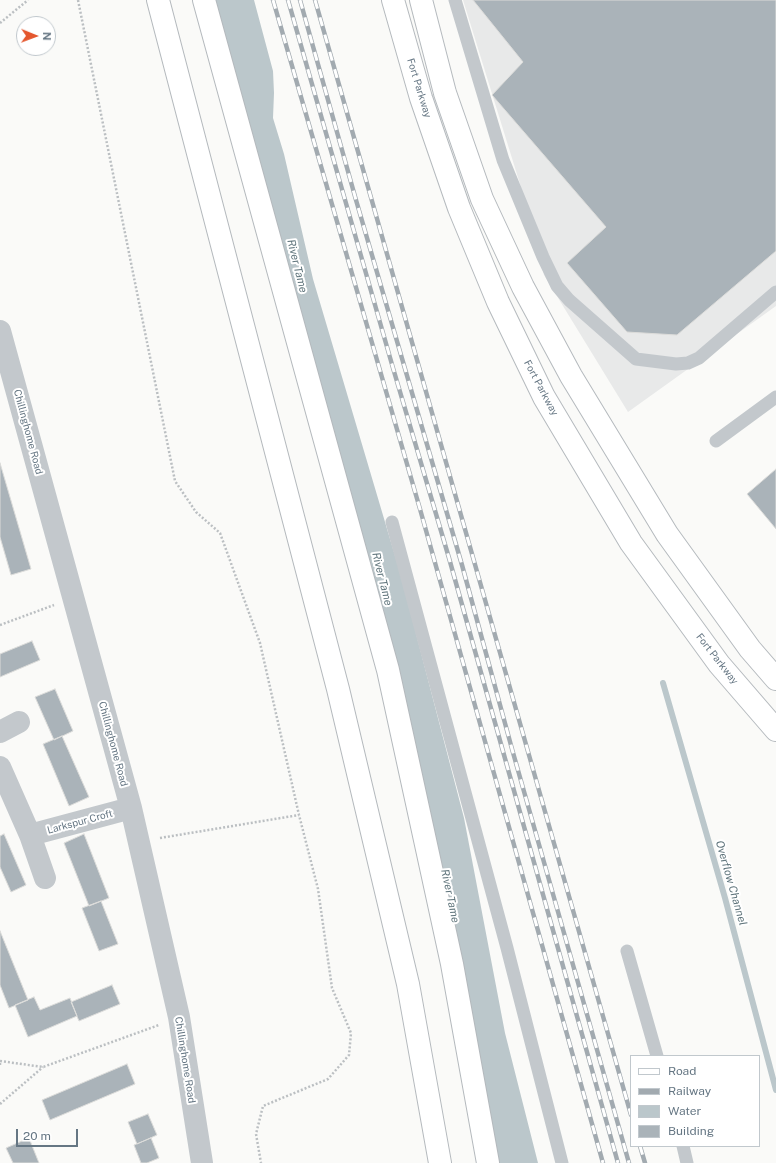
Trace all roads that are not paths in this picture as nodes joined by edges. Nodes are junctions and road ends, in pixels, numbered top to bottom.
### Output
1 (158, 0) edge
2 (204, 0) edge
3 (393, 0) edge
4 (421, 0) edge
5 (455, 0) edge
6 (776, 292) edge
7 (0, 331) edge
8 (776, 397) edge
9 (716, 441) dead end
10 (392, 522) dead end
11 (776, 679) edge
12 (19, 722) dead end
13 (776, 730) edge
14 (0, 732) edge
15 (0, 767) edge
16 (131, 808) junction
17 (30, 835) junction
18 (45, 878) dead end
19 (627, 951) dead end
20 (657, 1055) edge
21 (682, 1147) edge
22 (202, 1163) edge
23 (440, 1163) edge
24 (488, 1163) edge
25 (562, 1163) edge
26 (687, 1163) edge

1 - 23 main road
2 - 24 main road
3 - 13 main road, Fort Parkway
4 - 11 main road
5 - 6 lane
7 - 16 street, Chillinghome Road
8 - 9 lane
10 - 25 lane
12 - 14 street
15 - 17 street
16 - 17 street, Larkspur Croft
16 - 22 street, Chillinghome Road
17 - 18 street
19 - 20 lane
21 - 26 lane

